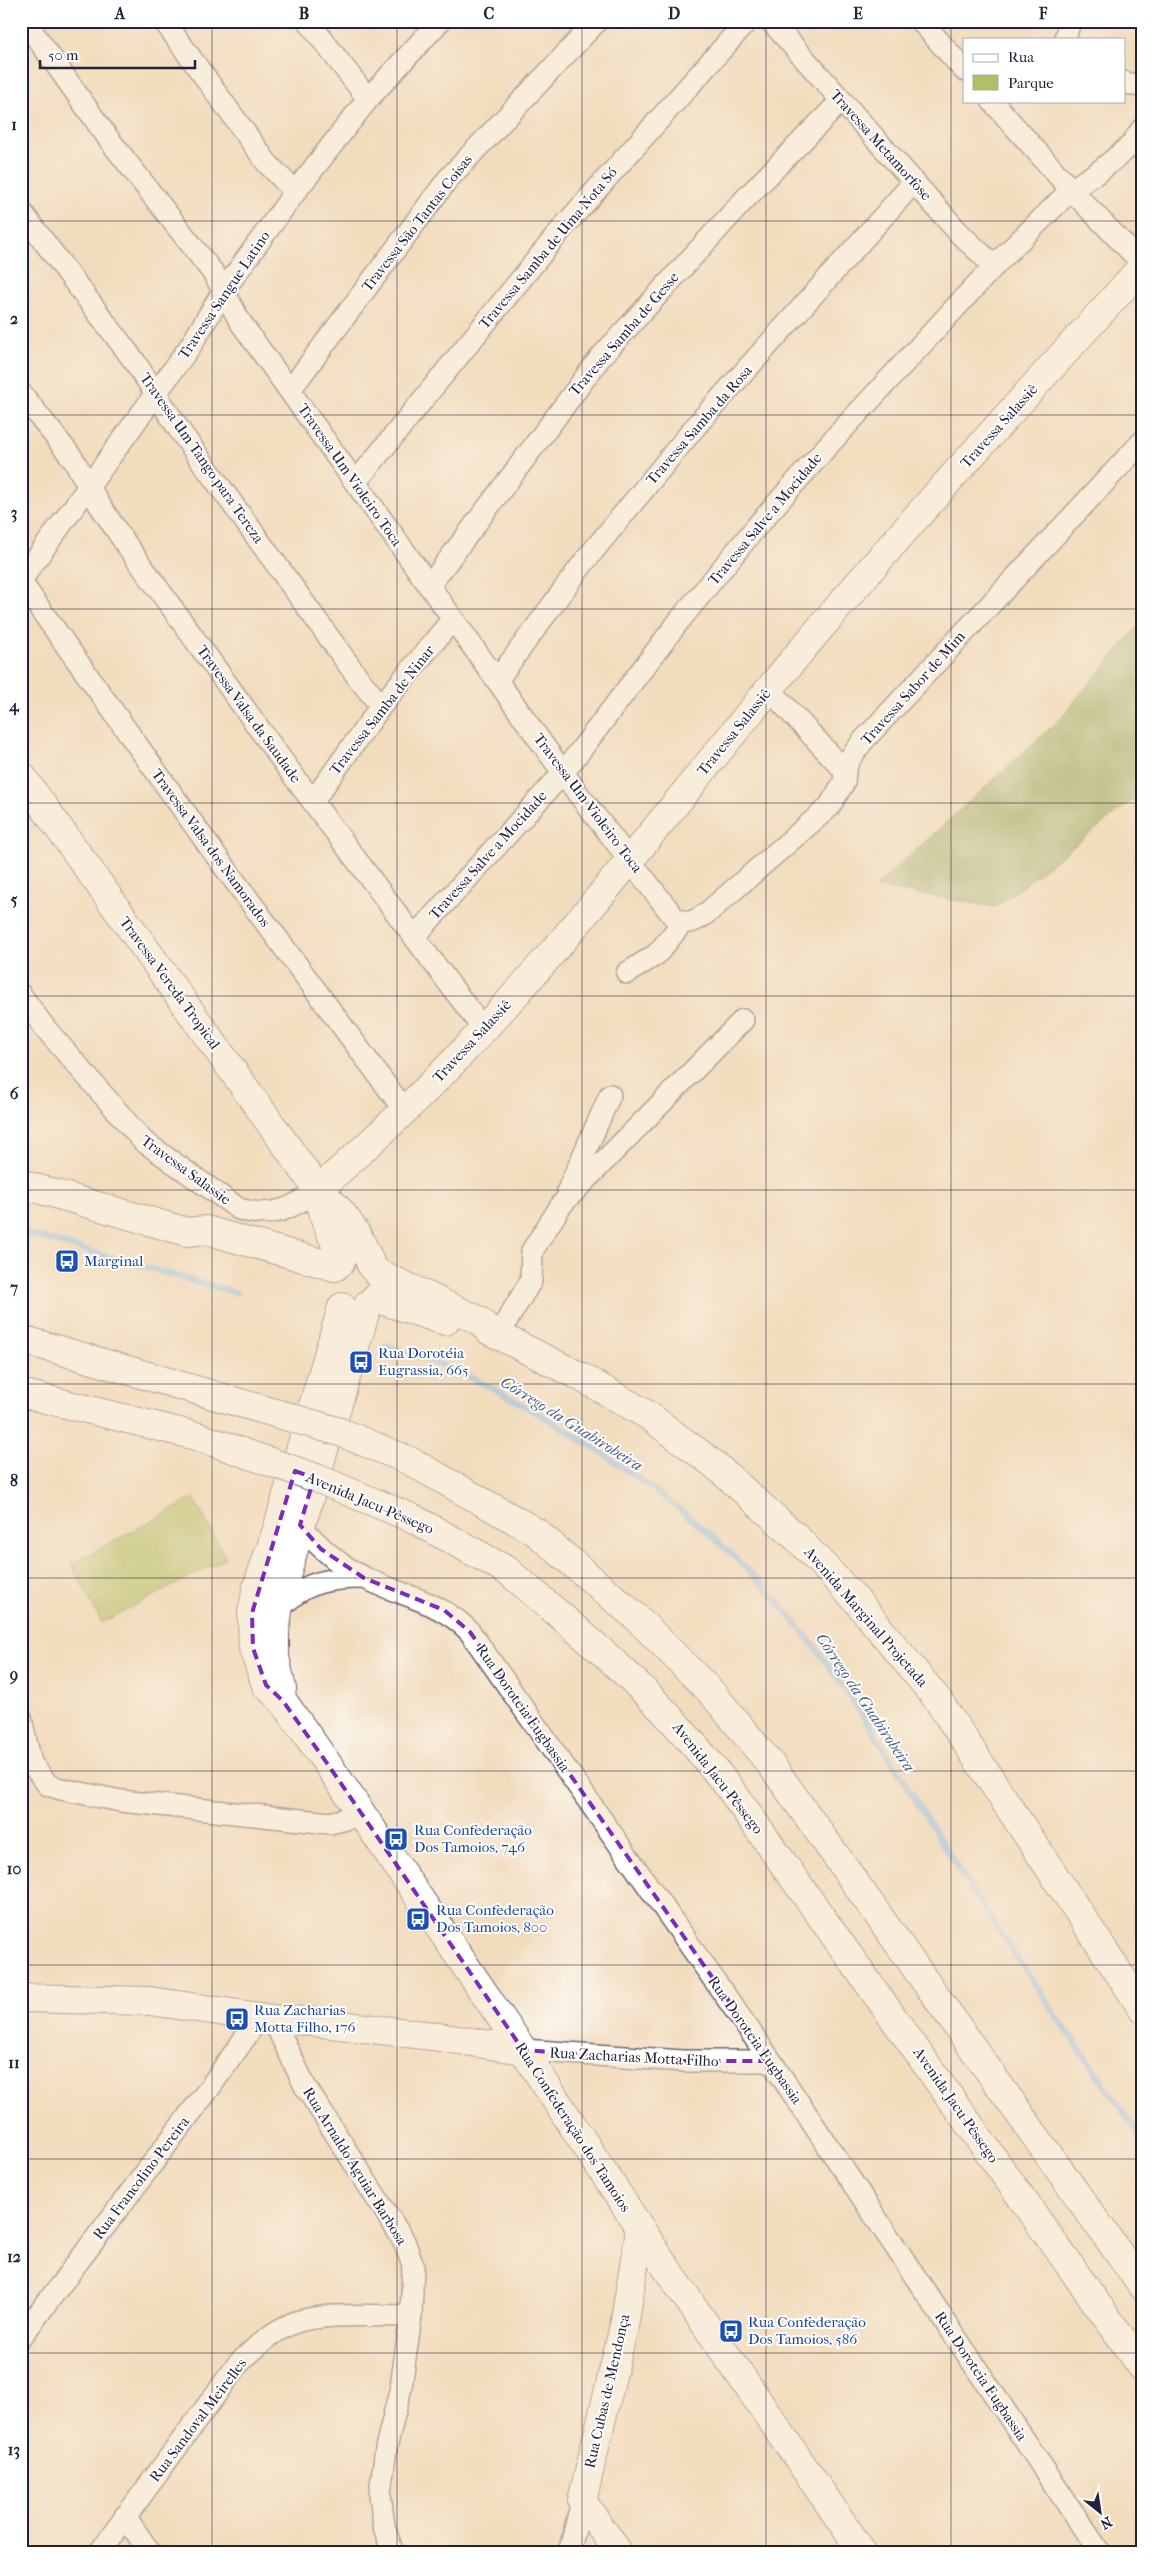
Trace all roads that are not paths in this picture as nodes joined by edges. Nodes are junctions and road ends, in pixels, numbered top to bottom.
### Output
1 (25, 21) edge
2 (164, 21) edge
3 (308, 21) edge
4 (440, 21) edge
5 (596, 21) edge
6 (748, 21) edge
7 (771, 21) edge
8 (921, 21) edge
9 (1070, 21) edge
10 (1065, 38) edge
11 (963, 69) edge
12 (1126, 83) edge
13 (1142, 87) edge
14 (368, 99) junction
15 (841, 101) junction
16 (993, 102) edge
17 (1142, 130) edge
18 (914, 182) junction
19 (1071, 190) junction
20 (295, 192) junction
21 (21, 210) edge
22 (1142, 263) edge
23 (994, 266) junction
24 (1142, 267) edge
25 (224, 290) junction
26 (290, 390) junction
27 (156, 392) junction
28 (21, 393) edge
29 (1142, 442) edge
30 (356, 482) junction
31 (89, 485) junction
32 (21, 581) edge
33 (430, 586) junction
34 (452, 620) junction
35 (498, 680) junction
36 (769, 689) junction
37 (381, 706) junction
38 (845, 771) junction
39 (564, 772) junction
40 (21, 776) edge
41 (313, 802) junction
42 (630, 860) junction
43 (683, 922) junction
44 (415, 936) junction
45 (627, 973) dead end
46 (21, 995) edge
47 (743, 1020) dead end
48 (484, 1030) junction
49 (610, 1095) dead end
50 (405, 1111) junction
51 (21, 1184) edge
52 (318, 1190) junction
53 (562, 1204) junction
54 (355, 1283) junction
55 (493, 1333) junction
56 (21, 1339) edge
57 (21, 1393) edge
58 (300, 1525) junction
59 (364, 1578) junction
60 (278, 1610) junction
61 (283, 1701) junction
62 (21, 1718) edge
63 (362, 1815) junction
64 (21, 1998) edge
65 (1142, 2008) edge
66 (266, 2018) junction
67 (523, 2050) junction
68 (771, 2062) junction
69 (640, 2229) junction
70 (1142, 2286) edge
71 (411, 2316) junction
72 (21, 2337) edge
73 (1142, 2367) edge
74 (582, 2500) junction
75 (125, 2516) junction
76 (99, 2553) edge
77 (150, 2553) edge
78 (393, 2553) edge
79 (569, 2553) edge
80 (618, 2553) edge
81 (863, 2553) edge
82 (1100, 2553) edge

1 - 25 street, Travessa Um Violeiro Toca
2 - 20 street
3 - 14 street
4 - 14 street, Travessa Sangue Latino
5 - 26 street, Travessa São Tantas Coisas
6 - 30 street, Travessa Samba de Uma Nota Só
7 - 15 street, Travessa Metamorfose
8 - 11 street
9 - 10 street
12 - 13 street
14 - 20 street, Travessa Sangue Latino
15 - 18 street, Travessa Metamorfose
15 - 33 street, Travessa Samba de Gesse
16 - 19 street
17 - 19 street, Travessa Salve a Mocidade
18 - 23 street, Travessa Metamorfose
18 - 35 street, Travessa Samba da Rosa
19 - 22 street
19 - 23 street, Travessa Salve a Mocidade
20 - 25 street, Travessa Sangue Latino
21 - 27 street, Travessa Um Tango para Tereza
23 - 39 street, Travessa Salve a Mocidade
24 - 36 main road, Travessa Salassiê
25 - 26 street, Travessa Um Violeiro Toca
25 - 27 street, Travessa Sangue Latino
26 - 30 street, Travessa Um Violeiro Toca
27 - 31 street, Travessa Sangue Latino
27 - 37 street, Travessa Um Tango para Tereza
28 - 31 street, Travessa Valsa da Saudade
29 - 38 street, Travessa Sabor de Mim
30 - 33 street, Travessa Um Violeiro Toca
31 - 32 street, Travessa Sangue Latino
31 - 41 street, Travessa Valsa da Saudade
32 - 50 street, Travessa Valsa dos Namorados
33 - 34 street, Travessa Um Violeiro Toca
34 - 35 street, Travessa Um Violeiro Toca
34 - 37 street, Travessa Samba de Ninar
35 - 39 street, Travessa Um Violeiro Toca
36 - 38 street
36 - 42 main road, Travessa Salassiê
37 - 41 street, Travessa Samba de Ninar
38 - 43 street, Travessa Sabor de Mim
39 - 42 street, Travessa Um Violeiro Toca
39 - 44 street, Travessa Salve a Mocidade
40 - 52 main road, Travessa Vereda Tropical
41 - 44 street, Travessa Valsa da Saudade
42 - 43 street, Travessa Um Violeiro Toca
42 - 48 main road, Travessa Salassiê
43 - 45 street
44 - 48 street, Travessa Valsa da Saudade
46 - 52 street, Travessa Salassie
47 - 53 street
48 - 50 main road, Travessa Salassiê
49 - 53 street
50 - 52 main road, Travessa Salassiê
51 - 54 main road, Avenida Marginal Projetada
52 - 54 main road, Travessa Vereda Tropical
53 - 55 street
54 - 55 main road, Avenida Marginal Projetada
54 - 58 main road, Rua Confederação dos Tamoios
54 - 61 main road, Rua Confederação dos Tamoios
55 - 65 main road, Avenida Marginal Projetada
56 - 70 main road, bridge
57 - 73 main road, Avenida Jacu-Pêssego, bridge
58 - 59 street, Rua Doroteia Eugbassia
58 - 60 main road, Rua Confederação dos Tamoios
59 - 60 street, Rua Doroteia Eugbassia
59 - 68 street, Rua Doroteia Eugbassia
60 - 61 main road, Rua Confederação dos Tamoios
61 - 63 main road, Rua Confederação dos Tamoios
62 - 63 street
63 - 67 main road, Rua Confederação dos Tamoios
64 - 66 main road, Rua Zacharias Motta Filho
66 - 67 main road, Rua Zacharias Motta Filho
66 - 71 street, Rua Arnaldo Aguiar Barbosa
66 - 72 street, Rua Francolino Pereira
67 - 68 street, Rua Zacharias Motta Filho
67 - 69 main road, Rua Confederação dos Tamoios
68 - 82 street, Rua Doroteia Eugbassia
69 - 74 main road, Rua Cubas de Mendonça
69 - 81 main road, Rua Confederação dos Tamoios
71 - 75 street, Rua Sandoval Meirelles
71 - 78 street, Rua Arnaldo Aguiar Barbosa
74 - 79 street, Rua Cubas de Mendonça
74 - 80 main road
75 - 76 street, Rua Sandoval Meirelles
75 - 77 street

